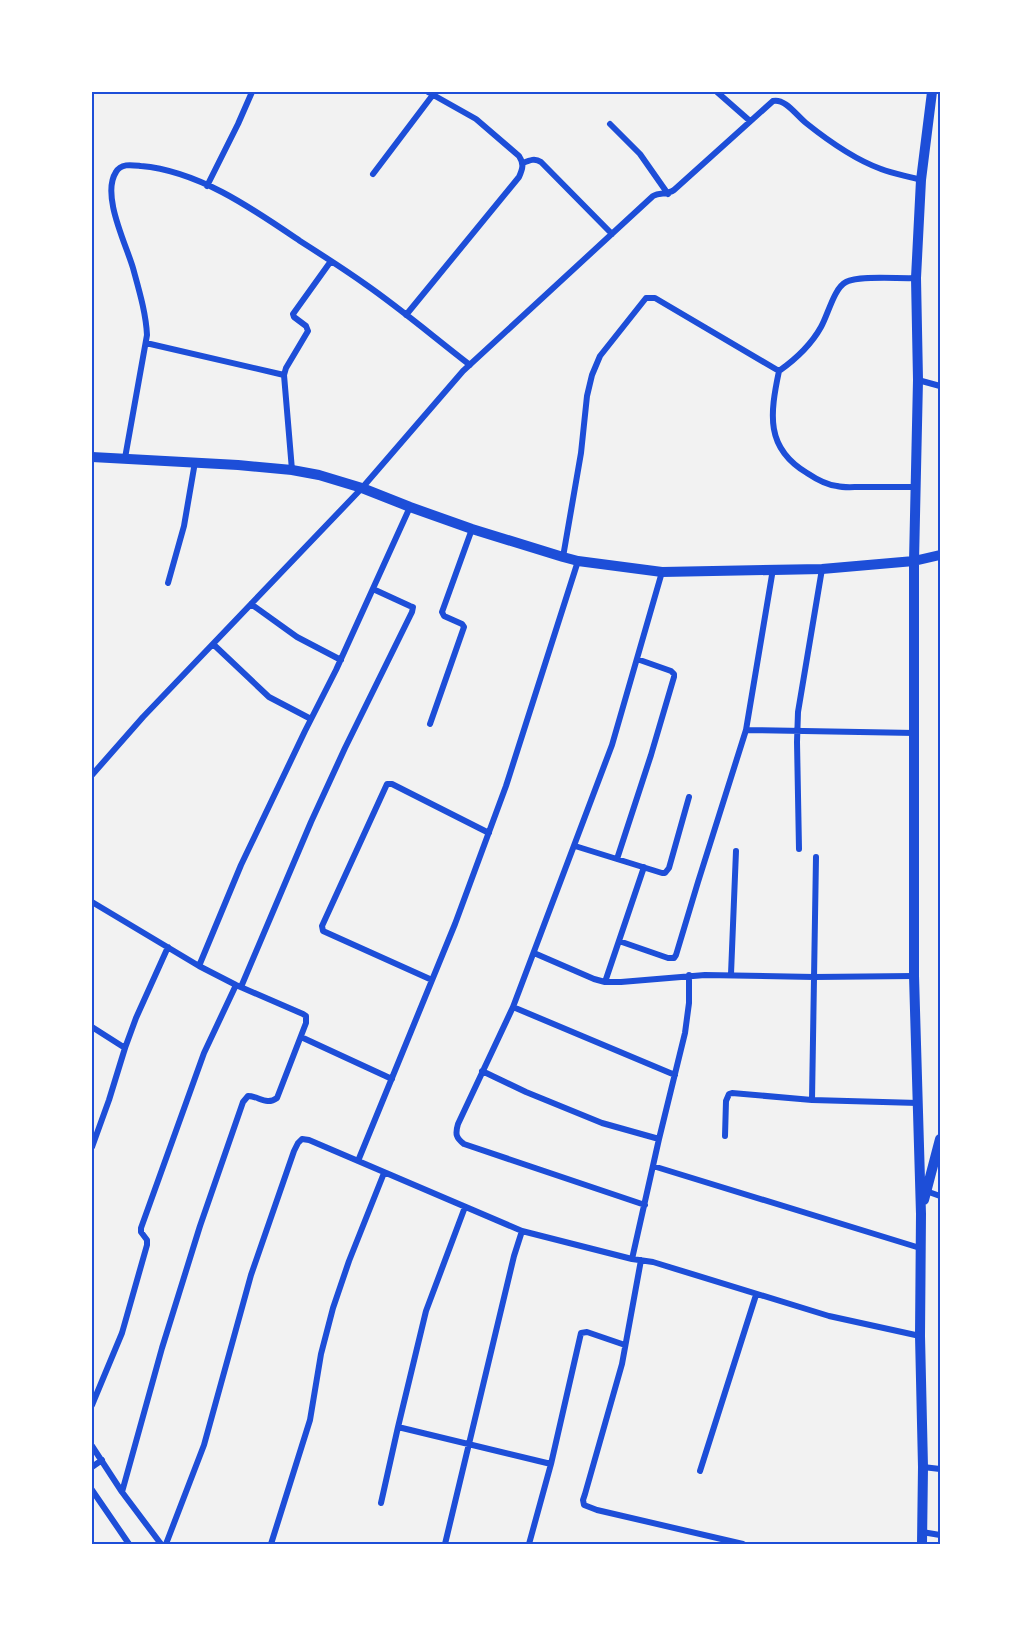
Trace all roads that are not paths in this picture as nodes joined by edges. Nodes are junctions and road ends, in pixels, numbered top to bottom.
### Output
1 (252, 92) edge
2 (432, 92) edge
3 (717, 92) edge
4 (932, 92) edge
5 (750, 121) junction
6 (610, 124) dead end
7 (524, 163) junction
8 (373, 174) dead end
9 (921, 180) junction
10 (207, 186) junction
11 (668, 194) junction
12 (612, 234) junction
13 (331, 261) junction
14 (916, 278) junction
15 (406, 315) junction
16 (146, 343) junction
17 (470, 365) junction
18 (779, 371) junction
19 (284, 375) junction
20 (918, 380) junction
21 (940, 386) edge
22 (92, 457) edge
23 (125, 458) junction
24 (195, 462) junction
25 (292, 470) junction
26 (362, 488) junction
27 (916, 488) junction
28 (411, 507) junction
29 (472, 529) junction
30 (940, 555) edge
31 (563, 557) junction
32 (578, 561) junction
33 (914, 561) junction
34 (774, 569) junction
35 (822, 569) junction
36 (662, 572) junction
37 (168, 583) dead end
38 (373, 589) junction
39 (251, 604) junction
40 (213, 644) junction
41 (637, 659) junction
42 (341, 660) junction
43 (311, 719) junction
44 (430, 724) dead end
45 (746, 730) junction
46 (797, 730) junction
47 (915, 733) junction
48 (92, 775) edge
49 (689, 796) dead end
50 (489, 833) junction
51 (574, 846) junction
52 (799, 849) dead end
53 (736, 851) dead end
54 (816, 857) dead end
55 (617, 859) junction
56 (644, 867) junction
57 (92, 902) edge
58 (619, 941) junction
59 (168, 947) junction
60 (534, 953) junction
61 (199, 966) junction
62 (731, 974) junction
63 (689, 975) junction
64 (914, 976) junction
65 (814, 977) junction
66 (432, 980) junction
67 (605, 982) junction
68 (238, 986) junction
69 (513, 1007) junction
70 (92, 1027) edge
71 (301, 1037) junction
72 (125, 1048) junction
73 (482, 1071) junction
74 (675, 1075) junction
75 (392, 1079) junction
76 (812, 1100) junction
77 (918, 1103) junction
78 (725, 1136) dead end
79 (659, 1138) junction
80 (940, 1140) edge
81 (92, 1147) edge
82 (358, 1161) junction
83 (653, 1166) junction
84 (384, 1173) junction
85 (926, 1191) junction
86 (940, 1196) edge
87 (645, 1205) junction
88 (465, 1207) junction
89 (921, 1214) junction
90 (522, 1231) junction
91 (920, 1248) junction
92 (632, 1259) junction
93 (641, 1260) junction
94 (756, 1295) junction
95 (920, 1336) junction
96 (625, 1345) junction
97 (92, 1405) edge
98 (398, 1427) junction
99 (469, 1444) junction
100 (92, 1446) edge
101 (102, 1460) junction
102 (551, 1464) junction
103 (92, 1467) edge
104 (923, 1467) junction
105 (940, 1469) edge
106 (700, 1471) dead end
107 (92, 1490) edge
108 (122, 1492) junction
109 (381, 1503) dead end
110 (921, 1532) junction
111 (940, 1535) edge
112 (129, 1545) edge
113 (161, 1545) edge
114 (166, 1545) edge
115 (271, 1545) edge
116 (445, 1545) edge
117 (529, 1545) edge
118 (743, 1545) edge
119 (922, 1545) edge

1 - 10 street
2 - 7 street
2 - 8 street
3 - 5 street
4 - 9 street
5 - 9 street
5 - 11 street
6 - 11 street
7 - 12 street
7 - 15 street
9 - 14 street
10 - 13 street
10 - 16 street
11 - 12 street
12 - 17 street
13 - 15 street
13 - 19 street
14 - 18 street
14 - 20 street
15 - 17 street
16 - 19 street
16 - 23 street
17 - 26 street
18 - 27 street
18 - 31 street
19 - 25 street
20 - 21 street
20 - 27 street
22 - 23 street
23 - 24 street
24 - 25 street
24 - 37 street
25 - 26 street
26 - 28 street
26 - 39 street
27 - 33 street
28 - 29 street
28 - 38 street
29 - 31 street
29 - 44 street
30 - 33 street
31 - 32 street
32 - 36 street
32 - 50 street
33 - 35 street
33 - 47 street
34 - 35 street
34 - 36 street
34 - 45 street
35 - 46 street
36 - 41 street
38 - 42 street
38 - 68 street
39 - 40 street
39 - 42 street
40 - 43 street
40 - 48 street
41 - 51 street
41 - 55 street
42 - 43 street
43 - 61 street
45 - 46 street
45 - 58 street
46 - 47 street
46 - 52 street
47 - 64 street
49 - 56 street
50 - 66 street
50 - 66 street
51 - 55 street
51 - 60 street
53 - 62 street
54 - 65 street
55 - 56 street
56 - 58 street
57 - 59 street
58 - 67 street
59 - 61 street
59 - 72 street
60 - 67 street
60 - 69 street
61 - 68 street
62 - 63 street
62 - 65 street
63 - 67 street
63 - 74 street
64 - 65 street
64 - 77 street
65 - 76 street
66 - 75 street
68 - 71 street
68 - 97 street
69 - 73 street
69 - 74 street
70 - 72 street
71 - 75 street
71 - 108 street
72 - 81 street
73 - 79 street
73 - 87 street
74 - 79 street
75 - 82 street
76 - 77 street
76 - 78 street
77 - 89 street
79 - 83 street
80 - 85 street
82 - 84 street
82 - 114 street
83 - 87 street
83 - 91 street
84 - 88 street
84 - 115 street
85 - 86 street
85 - 89 street
87 - 92 street
88 - 90 street
88 - 98 street
89 - 91 street
90 - 92 street
90 - 99 street
91 - 95 street
92 - 93 street
93 - 94 street
93 - 96 street
94 - 95 street
94 - 106 street
95 - 104 street
96 - 102 street
96 - 118 street
98 - 99 street
98 - 109 street
99 - 102 street
99 - 116 street
100 - 101 street
101 - 103 street
101 - 108 street
102 - 117 street
104 - 105 street
104 - 110 street
107 - 112 street
108 - 113 street
110 - 111 street
110 - 119 street

